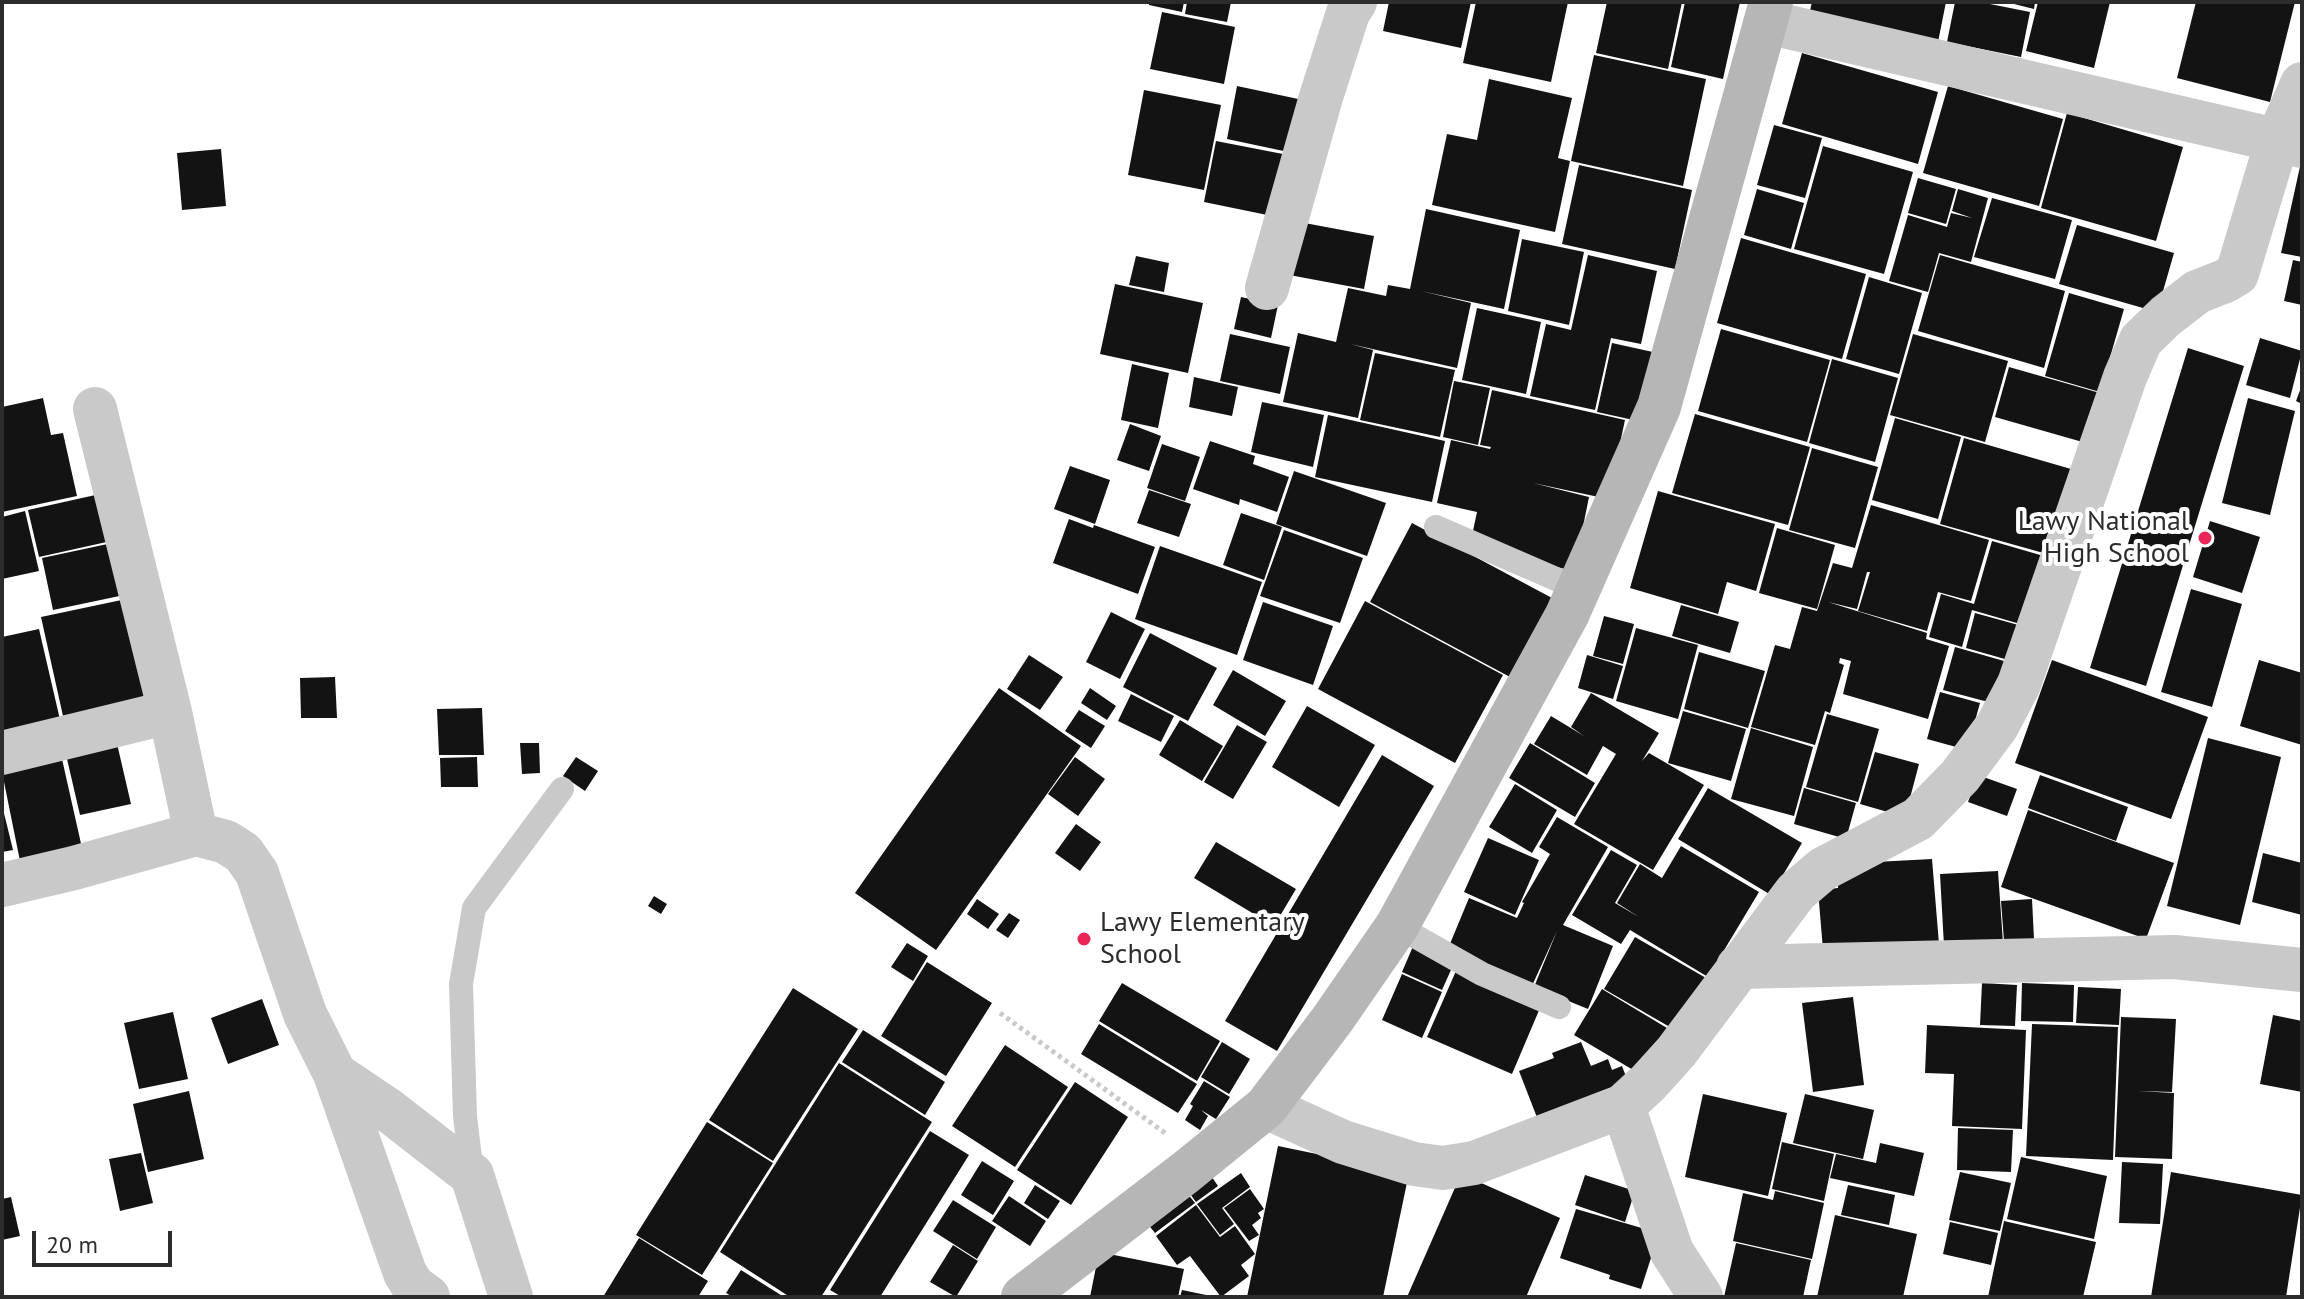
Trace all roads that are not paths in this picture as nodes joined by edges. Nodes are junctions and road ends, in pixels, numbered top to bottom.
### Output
1 (1355, 2) edge
2 (1769, 12) edge
3 (2302, 84) edge
4 (2289, 143) edge
5 (1267, 288) dead end
6 (95, 409) dead end
7 (1436, 527) dead end
8 (1579, 589) junction
9 (170, 712) junction
10 (2, 753) edge
11 (562, 789) dead end
12 (196, 834) junction
13 (2, 885) edge
14 (1397, 926) junction
15 (1738, 967) junction
16 (2302, 970) edge
17 (1559, 1007) dead end
18 (335, 1074) junction
19 (1623, 1106) junction
20 (1266, 1107) junction
21 (472, 1175) junction
22 (428, 1297) edge
23 (511, 1297) edge
24 (1023, 1297) edge
25 (1701, 1297) edge

1 - 5 street
2 - 4 street
2 - 8 main road
3 - 4 street
4 - 15 street
6 - 9 street
7 - 8 lane
8 - 14 main road
9 - 10 street
9 - 12 street
11 - 21 lane
12 - 13 street
12 - 18 street
14 - 17 lane
14 - 20 main road
15 - 16 street
15 - 19 street
18 - 21 street
18 - 22 street
19 - 20 street
19 - 25 street
20 - 24 main road
21 - 23 street

